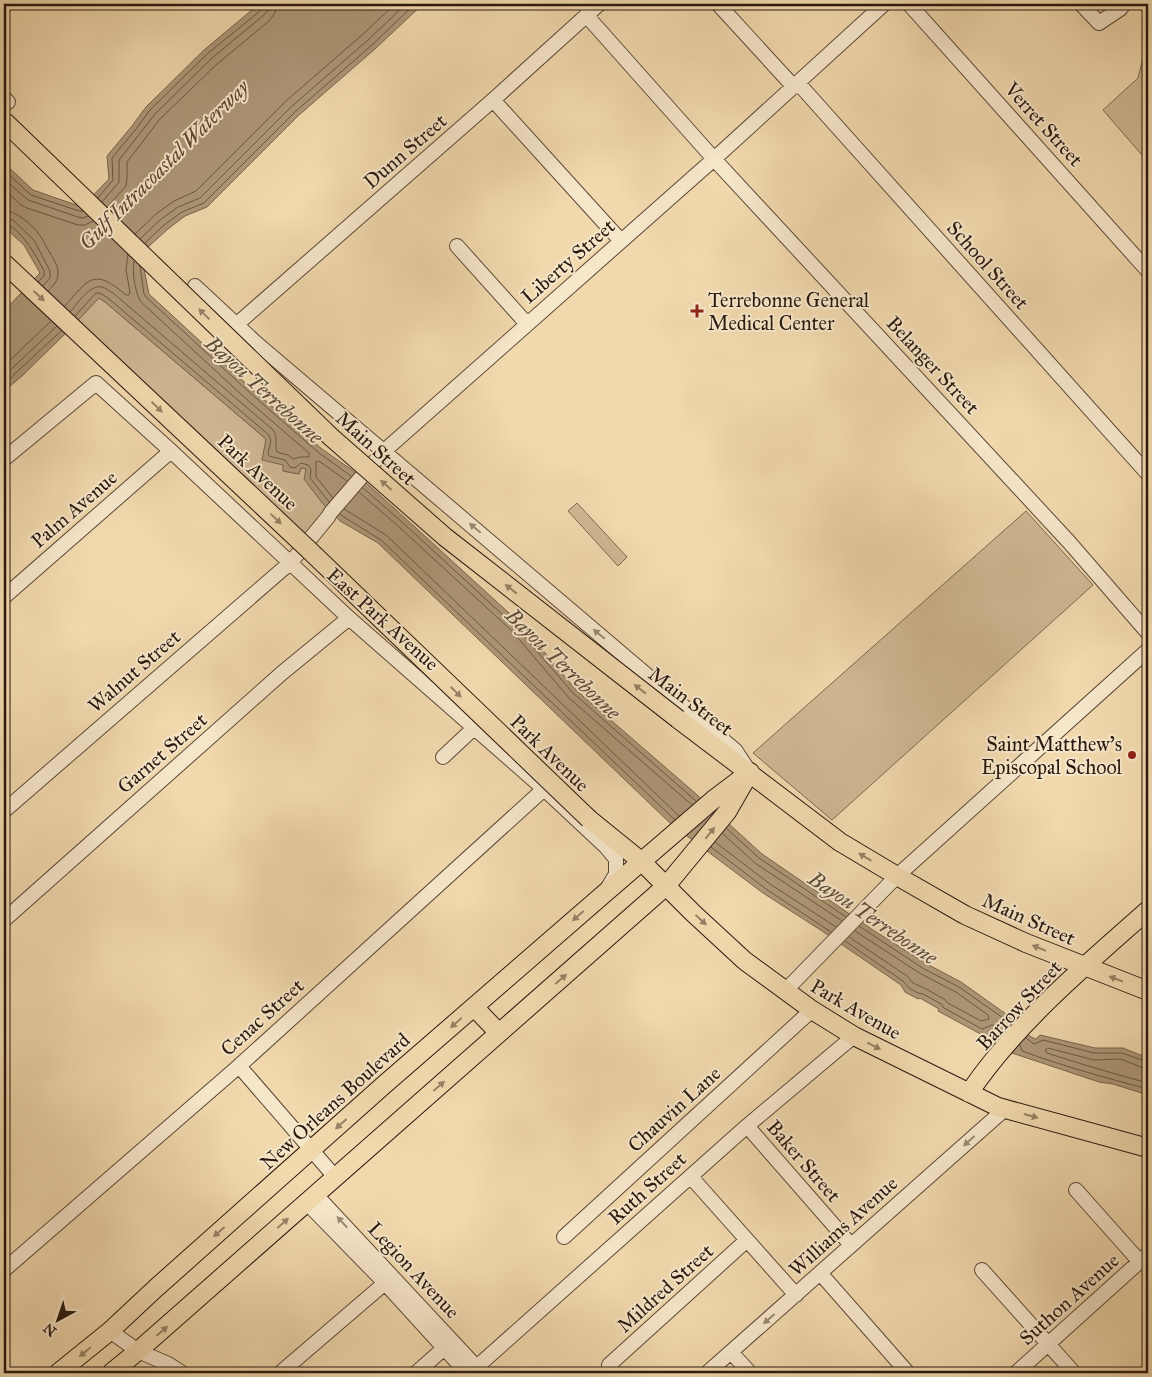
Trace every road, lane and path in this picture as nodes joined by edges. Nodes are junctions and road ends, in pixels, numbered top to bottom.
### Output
1 (599, 4) edge
2 (718, 4) edge
3 (884, 4) edge
4 (909, 4) edge
5 (1081, 4) edge
6 (1124, 4) edge
7 (586, 15) junction
8 (796, 85) junction
9 (493, 100) junction
10 (4, 121) edge
11 (714, 159) junction
12 (621, 241) junction
13 (457, 246) dead end
14 (4, 262) edge
15 (1148, 271) edge
16 (195, 286) dead end
17 (527, 324) junction
18 (236, 325) junction
19 (171, 451) junction
20 (383, 452) junction
21 (4, 458) edge
22 (1148, 474) edge
23 (291, 562) junction
24 (4, 597) edge
25 (349, 618) junction
26 (1148, 633) edge
27 (1148, 650) edge
28 (474, 728) junction
29 (443, 757) dead end
30 (750, 772) junction
31 (544, 789) junction
32 (4, 811) edge
33 (642, 862) junction
34 (897, 876) junction
35 (666, 886) junction
36 (605, 893) junction
37 (1148, 910) edge
38 (4, 920) edge
39 (1084, 967) junction
40 (785, 991) junction
41 (1148, 991) edge
42 (474, 1007) junction
43 (812, 1010) junction
44 (499, 1033) junction
45 (854, 1036) junction
46 (239, 1066) junction
47 (969, 1093) junction
48 (1005, 1109) junction
49 (747, 1126) junction
50 (1148, 1148) edge
51 (312, 1150) junction
52 (335, 1177) junction
53 (691, 1177) junction
54 (1076, 1190) dead end
55 (311, 1198) junction
56 (564, 1237) dead end
57 (747, 1240) junction
58 (852, 1246) junction
59 (1144, 1258) edge
60 (4, 1270) edge
61 (982, 1270) dead end
62 (820, 1273) junction
63 (389, 1280) junction
64 (796, 1295) junction
65 (110, 1331) junction
66 (448, 1345) junction
67 (1048, 1345) junction
68 (138, 1351) junction
69 (731, 1352) junction
70 (609, 1365) dead end
71 (474, 1372) edge
72 (58, 1373) edge
73 (111, 1373) edge
74 (182, 1373) edge
75 (280, 1373) edge
76 (416, 1373) edge
77 (707, 1373) edge
78 (750, 1373) edge
79 (908, 1373) edge
80 (1016, 1373) edge
81 (1074, 1373) edge

1 - 7 street, Dunn Street
2 - 8 street, School Street
3 - 8 street, Liberty Street
4 - 15 street, Verret Street
5 - 6 street
7 - 9 street, Dunn Street
7 - 11 street, Belanger Street
8 - 11 street, Liberty Street
8 - 22 street, School Street
9 - 12 street
9 - 18 street, Dunn Street
30 -> 10 main road, Main Street, bridge
11 - 12 street, Liberty Street
11 - 26 street, Belanger Street
12 - 17 street, Liberty Street
13 - 17 street
14 -> 33 main road, Park Avenue, bridge
16 - 18 street, Main Street
17 - 20 street, Liberty Street
18 - 20 street, Main Street
19 - 21 street, East Park Avenue
19 - 23 street, East Park Avenue
19 - 24 street, Palm Avenue
20 - 23 street, Liberty Street
30 -> 20 street, Main Street
23 - 25 street, East Park Avenue
23 - 32 street, Walnut Street
25 - 28 street, East Park Avenue
25 - 38 street, Garnet Street
27 - 34 street
28 - 29 street
28 - 31 street, East Park Avenue
30 - 33 main road, New Orleans Boulevard
34 -> 30 main road, Main Street
35 -> 30 main road
31 - 36 street, East Park Avenue
31 - 46 street, Cenac Street
33 - 35 main road, Park Avenue
33 - 36 main road, New Orleans Boulevard
39 -> 34 main road, Main Street
34 - 40 street
35 -> 40 main road, Park Avenue
44 -> 35 main road
36 -> 42 main road, New Orleans Boulevard
37 - 39 main road, Barrow Street
41 -> 39 main road, Main Street
39 - 47 main road, Barrow Street
40 - 43 main road, Park Avenue
42 - 44 main road
42 -> 51 main road, New Orleans Boulevard
43 - 45 main road, Park Avenue
43 - 56 street, Chauvin Lane
52 -> 44 main road
45 -> 47 main road, Park Avenue
45 - 49 street, Ruth Street
46 - 51 street
46 - 60 street, Cenac Street
47 - 48 main road, Park Avenue
48 -> 50 main road, Park Avenue
48 -> 58 street, Williams Avenue
49 - 53 street, Ruth Street
49 - 58 street, Baker Street
51 - 52 street
51 -> 65 main road, New Orleans Boulevard
52 - 55 main road
53 - 57 street
53 - 71 street, Ruth Street
54 - 59 street
55 - 63 street, Legion Avenue
68 -> 55 main road
57 - 64 street
57 - 70 street, Mildred Street
58 - 62 street, Williams Avenue
59 - 67 street, Suthon Avenue
61 - 67 street
62 - 64 street, Williams Avenue
62 - 79 street
63 - 66 street, Legion Avenue
63 - 75 street
64 -> 69 street, Williams Avenue
65 - 68 street
65 -> 72 main road, New Orleans Boulevard
66 - 71 street, Legion Avenue
66 - 76 street
67 - 80 street, Suthon Avenue
67 - 81 street
68 - 73 main road
68 - 74 street
69 - 77 street, Williams Avenue
69 - 78 street

